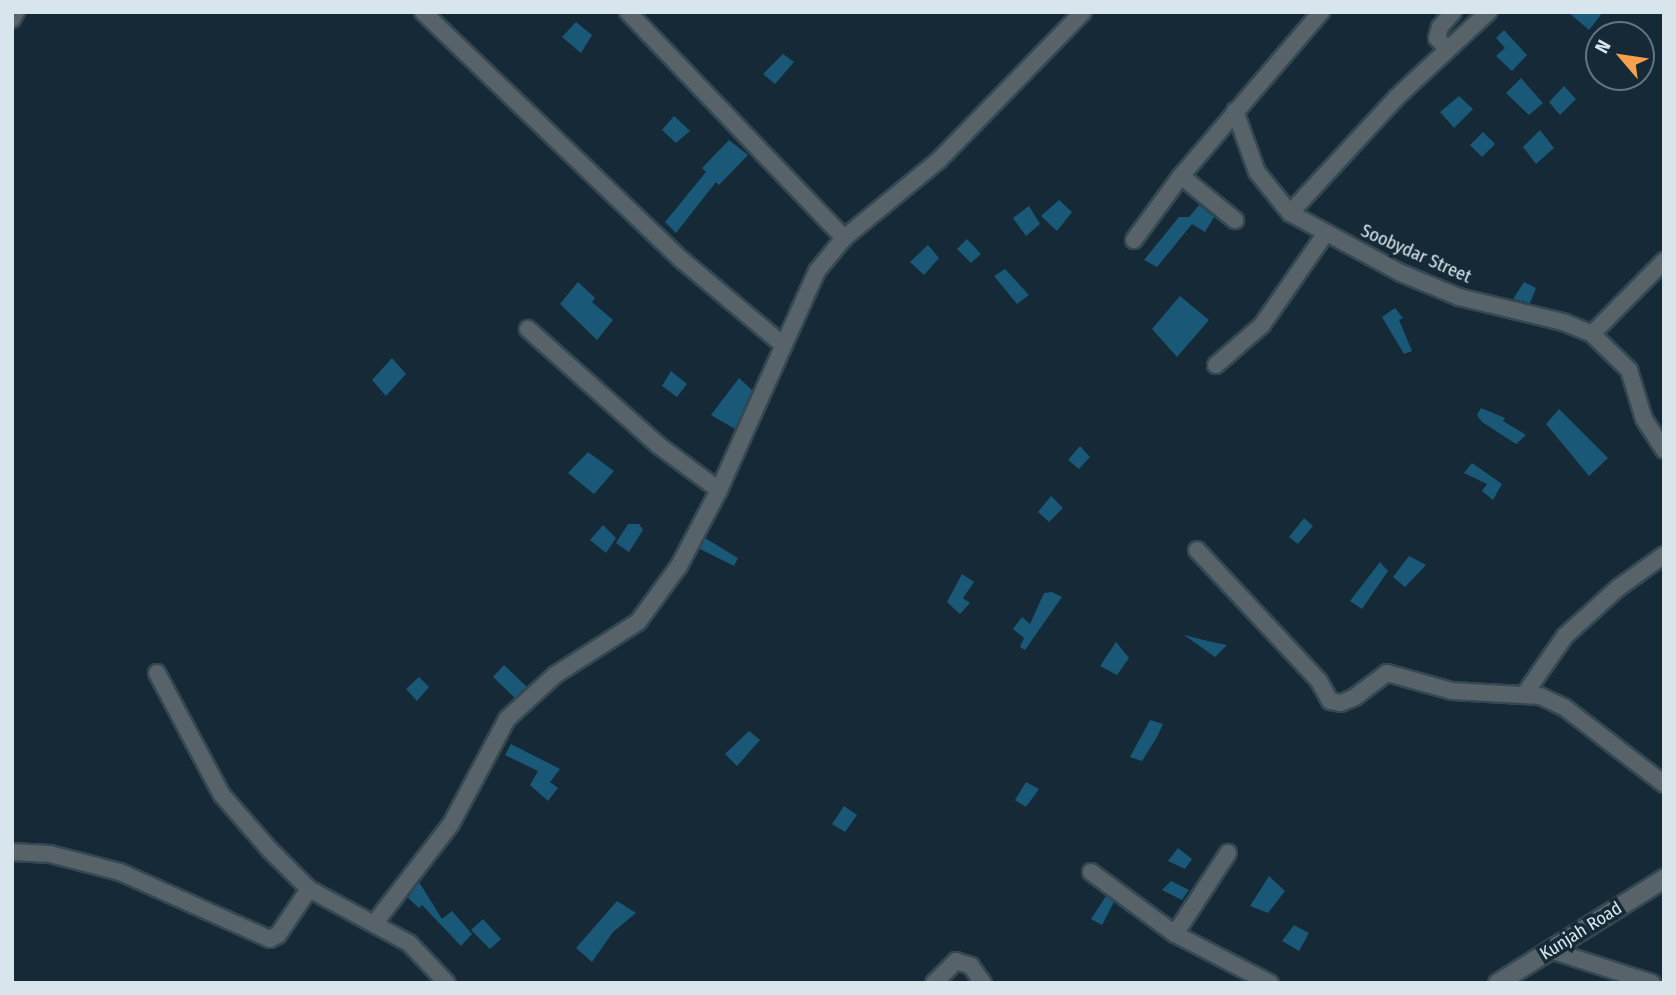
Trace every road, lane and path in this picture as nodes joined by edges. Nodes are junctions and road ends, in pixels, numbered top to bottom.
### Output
1 (16, 12) edge
2 (423, 12) edge
3 (628, 12) edge
4 (1083, 12) edge
5 (1321, 12) edge
6 (1453, 12) edge
7 (1488, 12) edge
8 (12, 19) edge
9 (1447, 49) junction
10 (1235, 111) junction
11 (1181, 176) junction
12 (1290, 212) junction
13 (1235, 220) dead end
14 (1326, 233) junction
15 (844, 238) junction
16 (1134, 240) dead end
17 (1664, 261) edge
18 (528, 330) dead end
19 (1592, 334) junction
20 (781, 343) junction
21 (1216, 365) dead end
22 (1664, 450) edge
23 (719, 490) junction
24 (1197, 550) dead end
25 (1664, 555) edge
26 (158, 673) dead end
27 (1524, 695) junction
28 (1664, 784) edge
29 (12, 852) edge
30 (1228, 853) dead end
31 (1091, 872) dead end
32 (1664, 879) edge
33 (309, 889) junction
34 (374, 924) junction
35 (1175, 934) junction
36 (1550, 950) junction
37 (447, 983) edge
38 (934, 983) edge
39 (983, 983) edge
40 (1270, 983) edge
41 (1498, 983) edge
42 (1652, 983) edge

1 - 8 street
2 - 20 street
3 - 15 street
4 - 15 street
5 - 10 street
6 - 9 street
7 - 9 street
9 - 12 street
10 - 11 street
10 - 12 street, Soobydar Street
11 - 13 street
11 - 16 street
12 - 14 street, Soobydar Street
14 - 19 street, Soobydar Street
14 - 21 street
15 - 20 street
17 - 19 street
18 - 23 street
19 - 22 street, Soobydar Street
20 - 23 street
23 - 34 street
24 - 27 street
25 - 27 street
26 - 33 street
27 - 28 street
29 - 33 street
30 - 35 street
31 - 35 street
32 - 36 street, Kunjah Road
33 - 34 street
34 - 37 street
35 - 40 street
36 - 41 street, Kunjah Road
36 - 42 street
38 - 39 street

